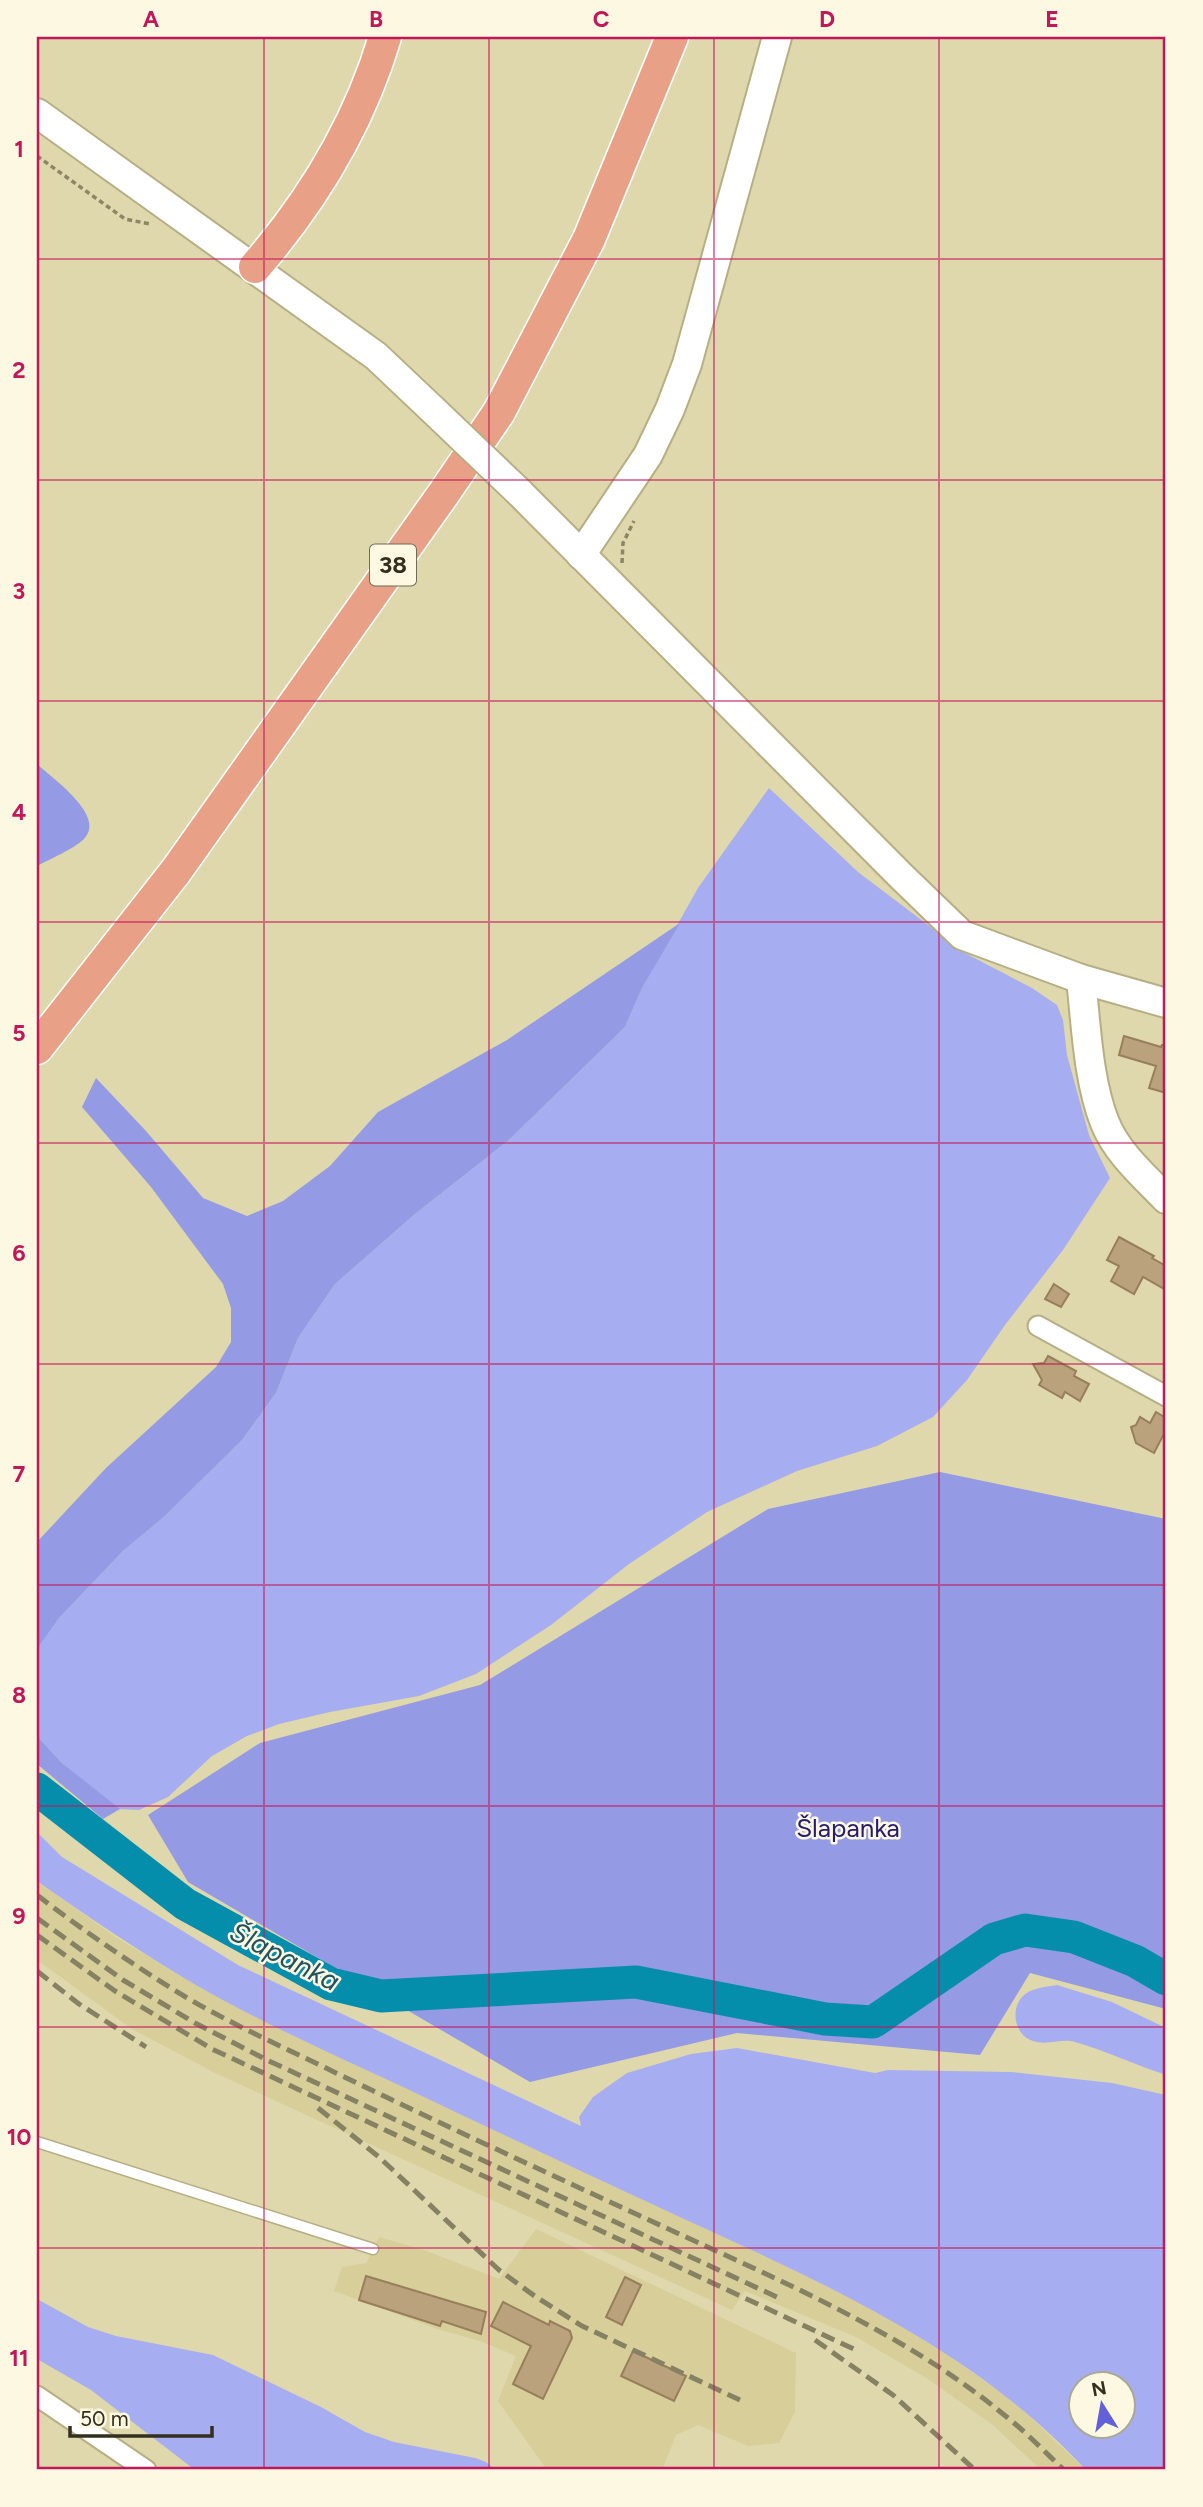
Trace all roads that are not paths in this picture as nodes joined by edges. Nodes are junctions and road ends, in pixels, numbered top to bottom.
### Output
1 (385, 37) edge
2 (672, 37) edge
3 (777, 37) edge
4 (37, 113) edge
5 (255, 267) junction
6 (581, 555) junction
7 (1081, 979) junction
8 (1166, 1003) edge
9 (37, 1048) edge
10 (1166, 1199) edge
11 (1038, 1326) dead end
12 (1166, 1396) edge
13 (37, 2142) edge
14 (373, 2249) dead end
15 (37, 2396) edge
16 (146, 2470) edge

1 - 5 main road
2 - 9 main road, 38
3 - 6 street
4 - 5 street
5 - 6 street, bridge
6 - 7 street
7 - 8 street
7 - 10 street
11 - 12 street
13 - 14 lane
15 - 16 street

